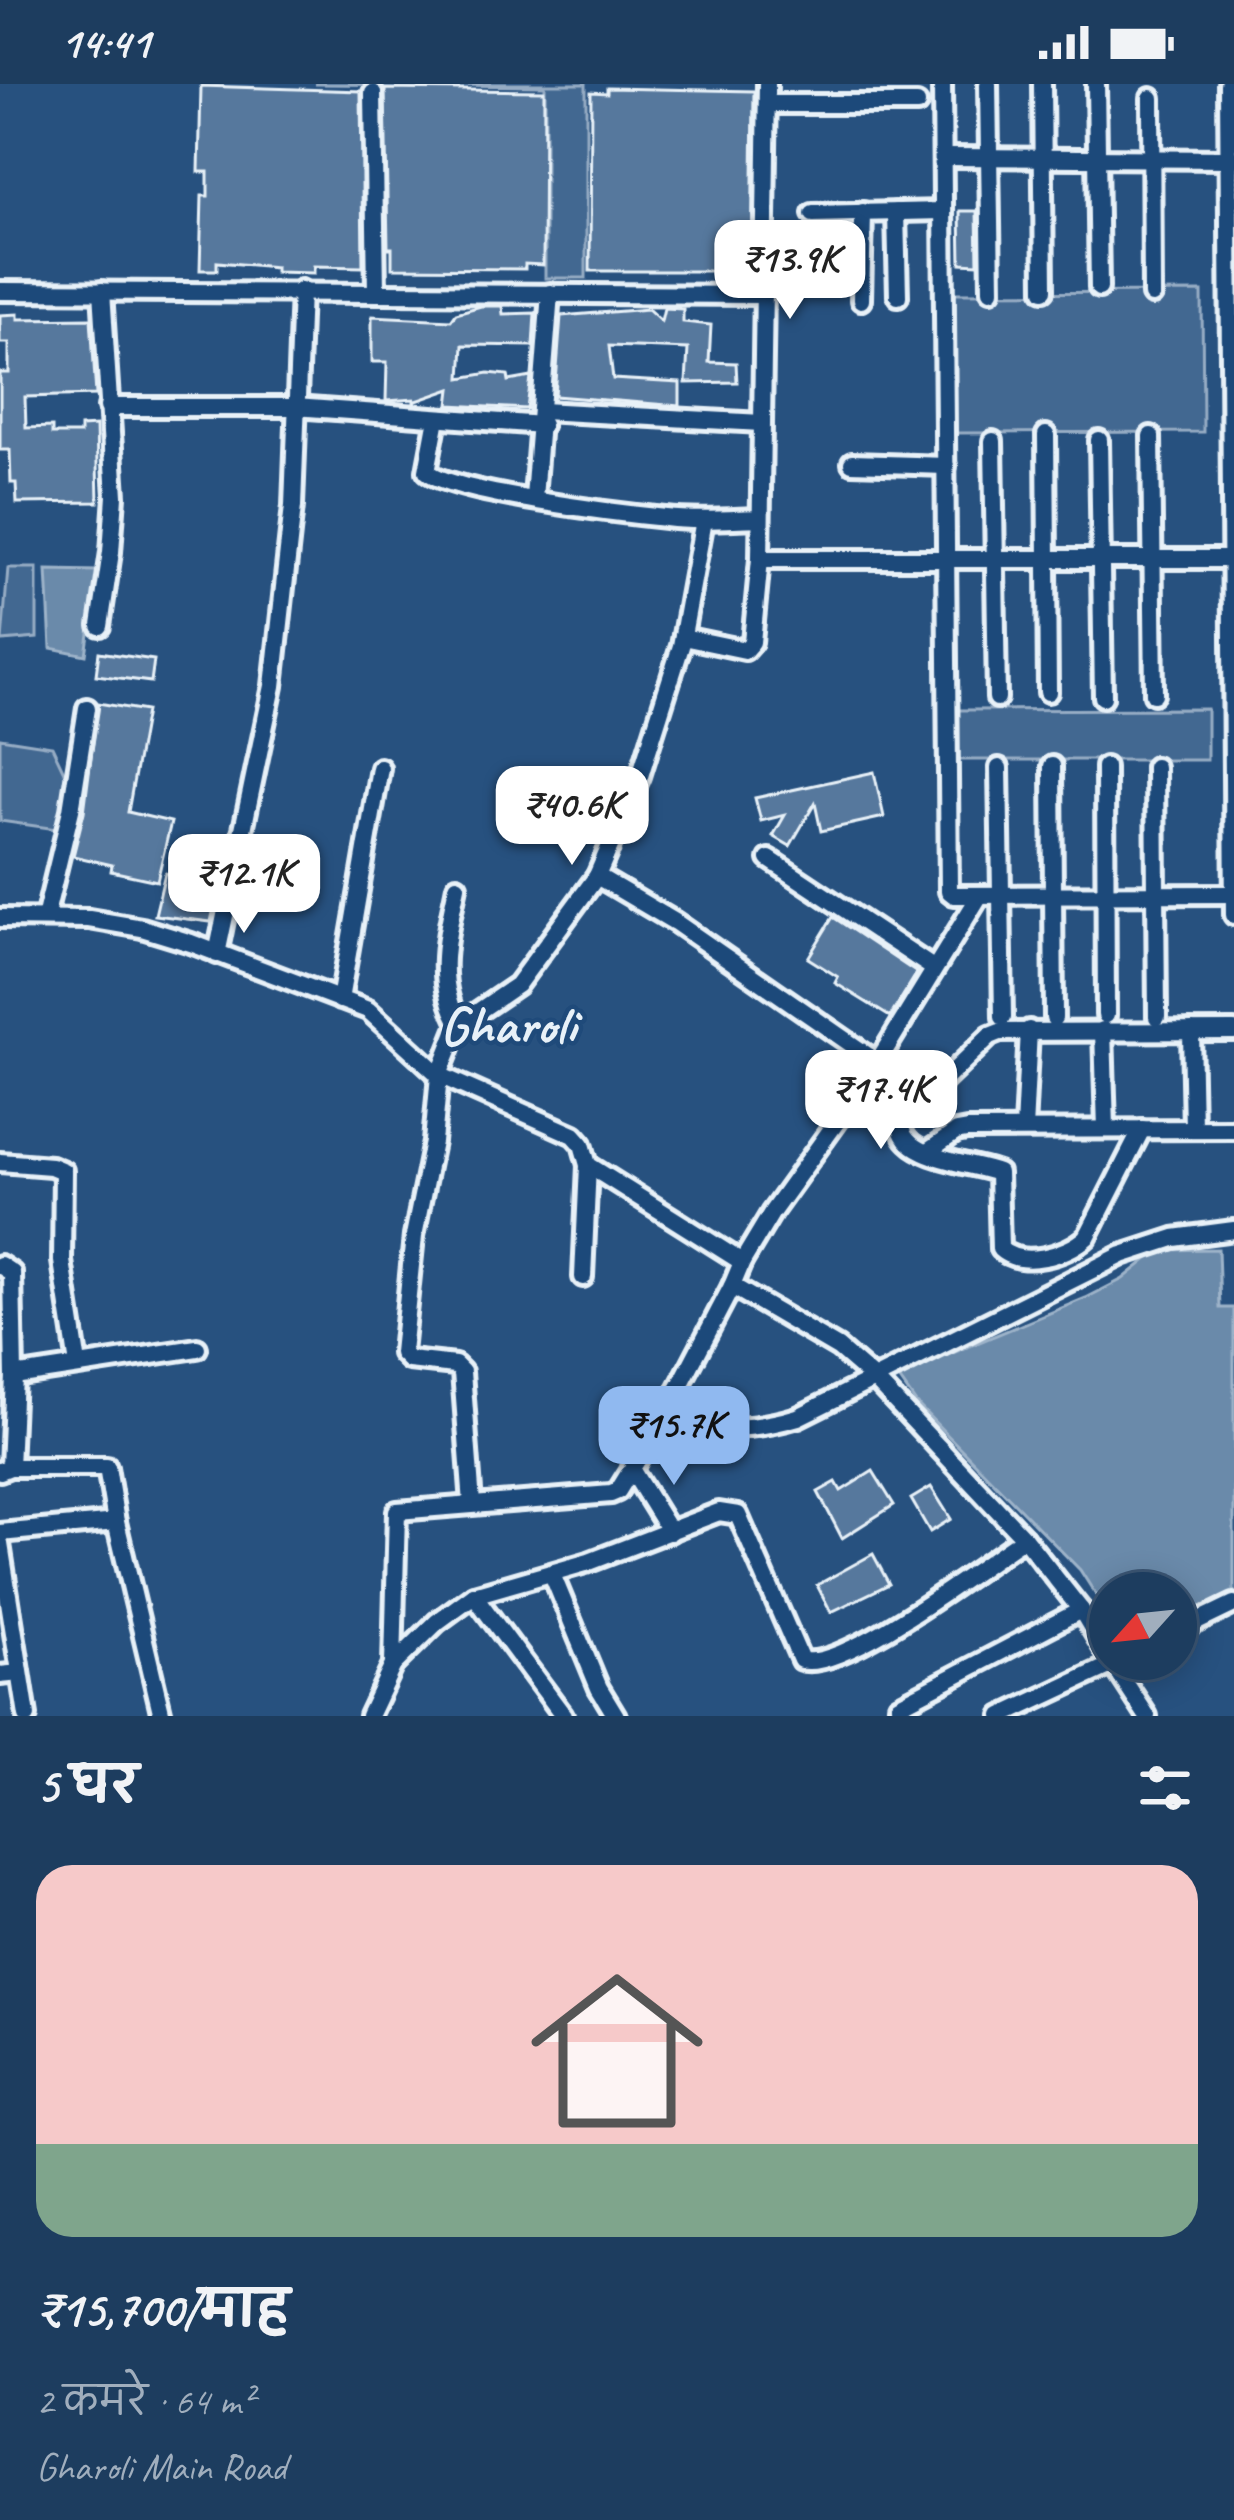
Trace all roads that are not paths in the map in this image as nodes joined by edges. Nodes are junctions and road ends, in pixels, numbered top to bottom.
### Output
1 (767, 84) edge
2 (942, 84) edge
3 (988, 84) edge
4 (1042, 84) edge
5 (1096, 84) edge
6 (1228, 84) edge
7 (373, 93) dead end
8 (1150, 98) dead end
9 (767, 104) junction
10 (917, 104) dead end
11 (943, 157) junction
12 (989, 157) junction
13 (1043, 158) junction
14 (1097, 158) junction
15 (1151, 159) junction
16 (1231, 159) edge
17 (943, 211) junction
18 (863, 212) junction
19 (896, 212) junction
20 (813, 214) dead end
21 (1099, 288) dead end
22 (301, 290) junction
23 (992, 290) dead end
24 (1044, 290) dead end
25 (0, 291) edge
26 (102, 291) junction
27 (376, 292) junction
28 (550, 293) junction
29 (764, 295) junction
30 (1152, 295) dead end
31 (898, 296) dead end
32 (861, 300) dead end
33 (108, 407) junction
34 (295, 407) junction
35 (437, 418) junction
36 (542, 418) junction
37 (762, 424) junction
38 (1046, 435) dead end
39 (1151, 436) dead end
40 (1100, 440) dead end
41 (993, 441) dead end
42 (853, 463) dead end
43 (946, 466) junction
44 (534, 498) junction
45 (760, 518) junction
46 (704, 520) junction
47 (947, 559) junction
48 (1047, 559) junction
49 (760, 560) junction
50 (995, 560) junction
51 (1101, 560) junction
52 (1153, 560) junction
53 (1233, 560) edge
54 (100, 626) dead end
55 (683, 638) junction
56 (1048, 692) dead end
57 (1154, 694) dead end
58 (1103, 697) dead end
59 (997, 698) dead end
60 (87, 708) dead end
61 (1052, 766) dead end
62 (1105, 766) dead end
63 (1155, 767) dead end
64 (380, 768) dead end
65 (999, 768) dead end
66 (769, 859) dead end
67 (597, 876) junction
68 (457, 886) dead end
69 (1053, 894) junction
70 (1105, 894) junction
71 (1156, 894) junction
72 (1234, 894) edge
73 (980, 895) junction
74 (1001, 895) junction
75 (1234, 915) edge
76 (0, 918) edge
77 (45, 919) junction
78 (217, 954) junction
79 (933, 968) junction
80 (340, 1000) junction
81 (1003, 1017) dead end
82 (1157, 1017) dead end
83 (1054, 1018) dead end
84 (1105, 1023) junction
85 (460, 1024) junction
86 (1029, 1030) junction
87 (1191, 1031) junction
88 (1234, 1031) edge
89 (877, 1062) junction
90 (440, 1075) junction
91 (1024, 1129) junction
92 (1106, 1129) junction
93 (1142, 1129) junction
94 (1193, 1129) junction
95 (1234, 1129) edge
96 (927, 1152) junction
97 (0, 1162) edge
98 (588, 1165) junction
99 (1234, 1230) edge
100 (742, 1262) junction
101 (0, 1265) edge
102 (583, 1276) dead end
103 (732, 1286) junction
104 (197, 1348) dead end
105 (78, 1365) junction
106 (14, 1376) junction
107 (876, 1381) junction
108 (662, 1420) junction
109 (5, 1469) edge
110 (633, 1472) junction
111 (472, 1504) junction
112 (116, 1522) junction
113 (670, 1532) junction
114 (0, 1533) edge
115 (1024, 1538) junction
116 (0, 1544) edge
117 (552, 1574) junction
118 (474, 1594) junction
119 (1234, 1604) edge
120 (1082, 1610) junction
121 (1089, 1621) edge
122 (1197, 1622) edge
123 (393, 1665) junction
124 (1089, 1672) edge
125 (20, 1673) junction
126 (0, 1676) edge
127 (1125, 1680) edge
128 (160, 1715) edge
129 (563, 1715) edge
130 (1144, 1715) edge
131 (27, 1716) edge
132 (369, 1716) edge
133 (616, 1716) edge
134 (900, 1716) edge
135 (1002, 1716) edge

1 - 9 street
2 - 11 street
3 - 12 street
4 - 13 street
5 - 14 street
6 - 16 street
7 - 27 street
8 - 15 street
9 - 10 street
9 - 29 street
11 - 12 street
11 - 17 street
12 - 13 street
12 - 23 street
13 - 14 street
13 - 24 street
14 - 15 street
14 - 21 street
15 - 16 street
15 - 30 street
16 - 53 street
17 - 19 street
17 - 43 street
18 - 19 street
18 - 20 street
18 - 32 street
19 - 31 street
22 - 26 street
22 - 27 street
22 - 34 street
25 - 26 street
26 - 33 street
27 - 28 street
28 - 29 street
28 - 36 street
29 - 37 street
33 - 34 street
33 - 54 street
34 - 35 street
34 - 78 street
35 - 36 street
35 - 44 street
36 - 37 street
36 - 44 street
37 - 45 street
38 - 48 street
39 - 52 street
40 - 51 street
41 - 50 street
42 - 43 street
43 - 47 street
44 - 46 street
45 - 46 street
45 - 49 street
46 - 55 street
47 - 49 street
47 - 50 street
47 - 73 street
48 - 50 street
48 - 51 street
48 - 56 street
49 - 55 street
50 - 59 street
51 - 52 street
51 - 58 street
52 - 53 street
52 - 57 street
53 - 72 street
55 - 67 street
60 - 77 street
61 - 69 street
62 - 70 street
63 - 71 street
64 - 80 street
65 - 74 street
66 - 79 street
67 - 85 street
67 - 89 street
68 - 85 street
69 - 70 street
69 - 74 street
69 - 83 street
70 - 71 street
70 - 84 street
71 - 72 street
71 - 82 street
72 - 75 street
73 - 74 street
73 - 79 street
74 - 81 street
76 - 77 street
77 - 78 street
78 - 80 street
79 - 89 street
80 - 90 street
84 - 86 street
84 - 87 street
84 - 92 street
85 - 90 street
86 - 91 street
86 - 96 street
87 - 88 street
87 - 94 street
89 - 100 street
90 - 98 street
90 - 111 street
91 - 92 street
91 - 96 street
92 - 93 street
93 - 94 street
93 - 96 street
94 - 95 street
97 - 105 street
98 - 100 street
98 - 102 street
99 - 107 street
100 - 103 street
101 - 106 street
103 - 107 street
103 - 108 street
104 - 105 street
105 - 106 street
106 - 109 street
107 - 108 street
107 - 115 street
108 - 110 street
109 - 112 street
110 - 111 street
110 - 113 street
111 - 123 street
112 - 114 street
112 - 128 street
113 - 115 street
113 - 117 street
115 - 120 street
116 - 125 street
117 - 118 street
117 - 133 street
118 - 123 street
118 - 129 street
119 - 122 street
120 - 121 street
120 - 134 street
123 - 132 street
124 - 135 street
125 - 126 street
125 - 131 street
127 - 130 street

